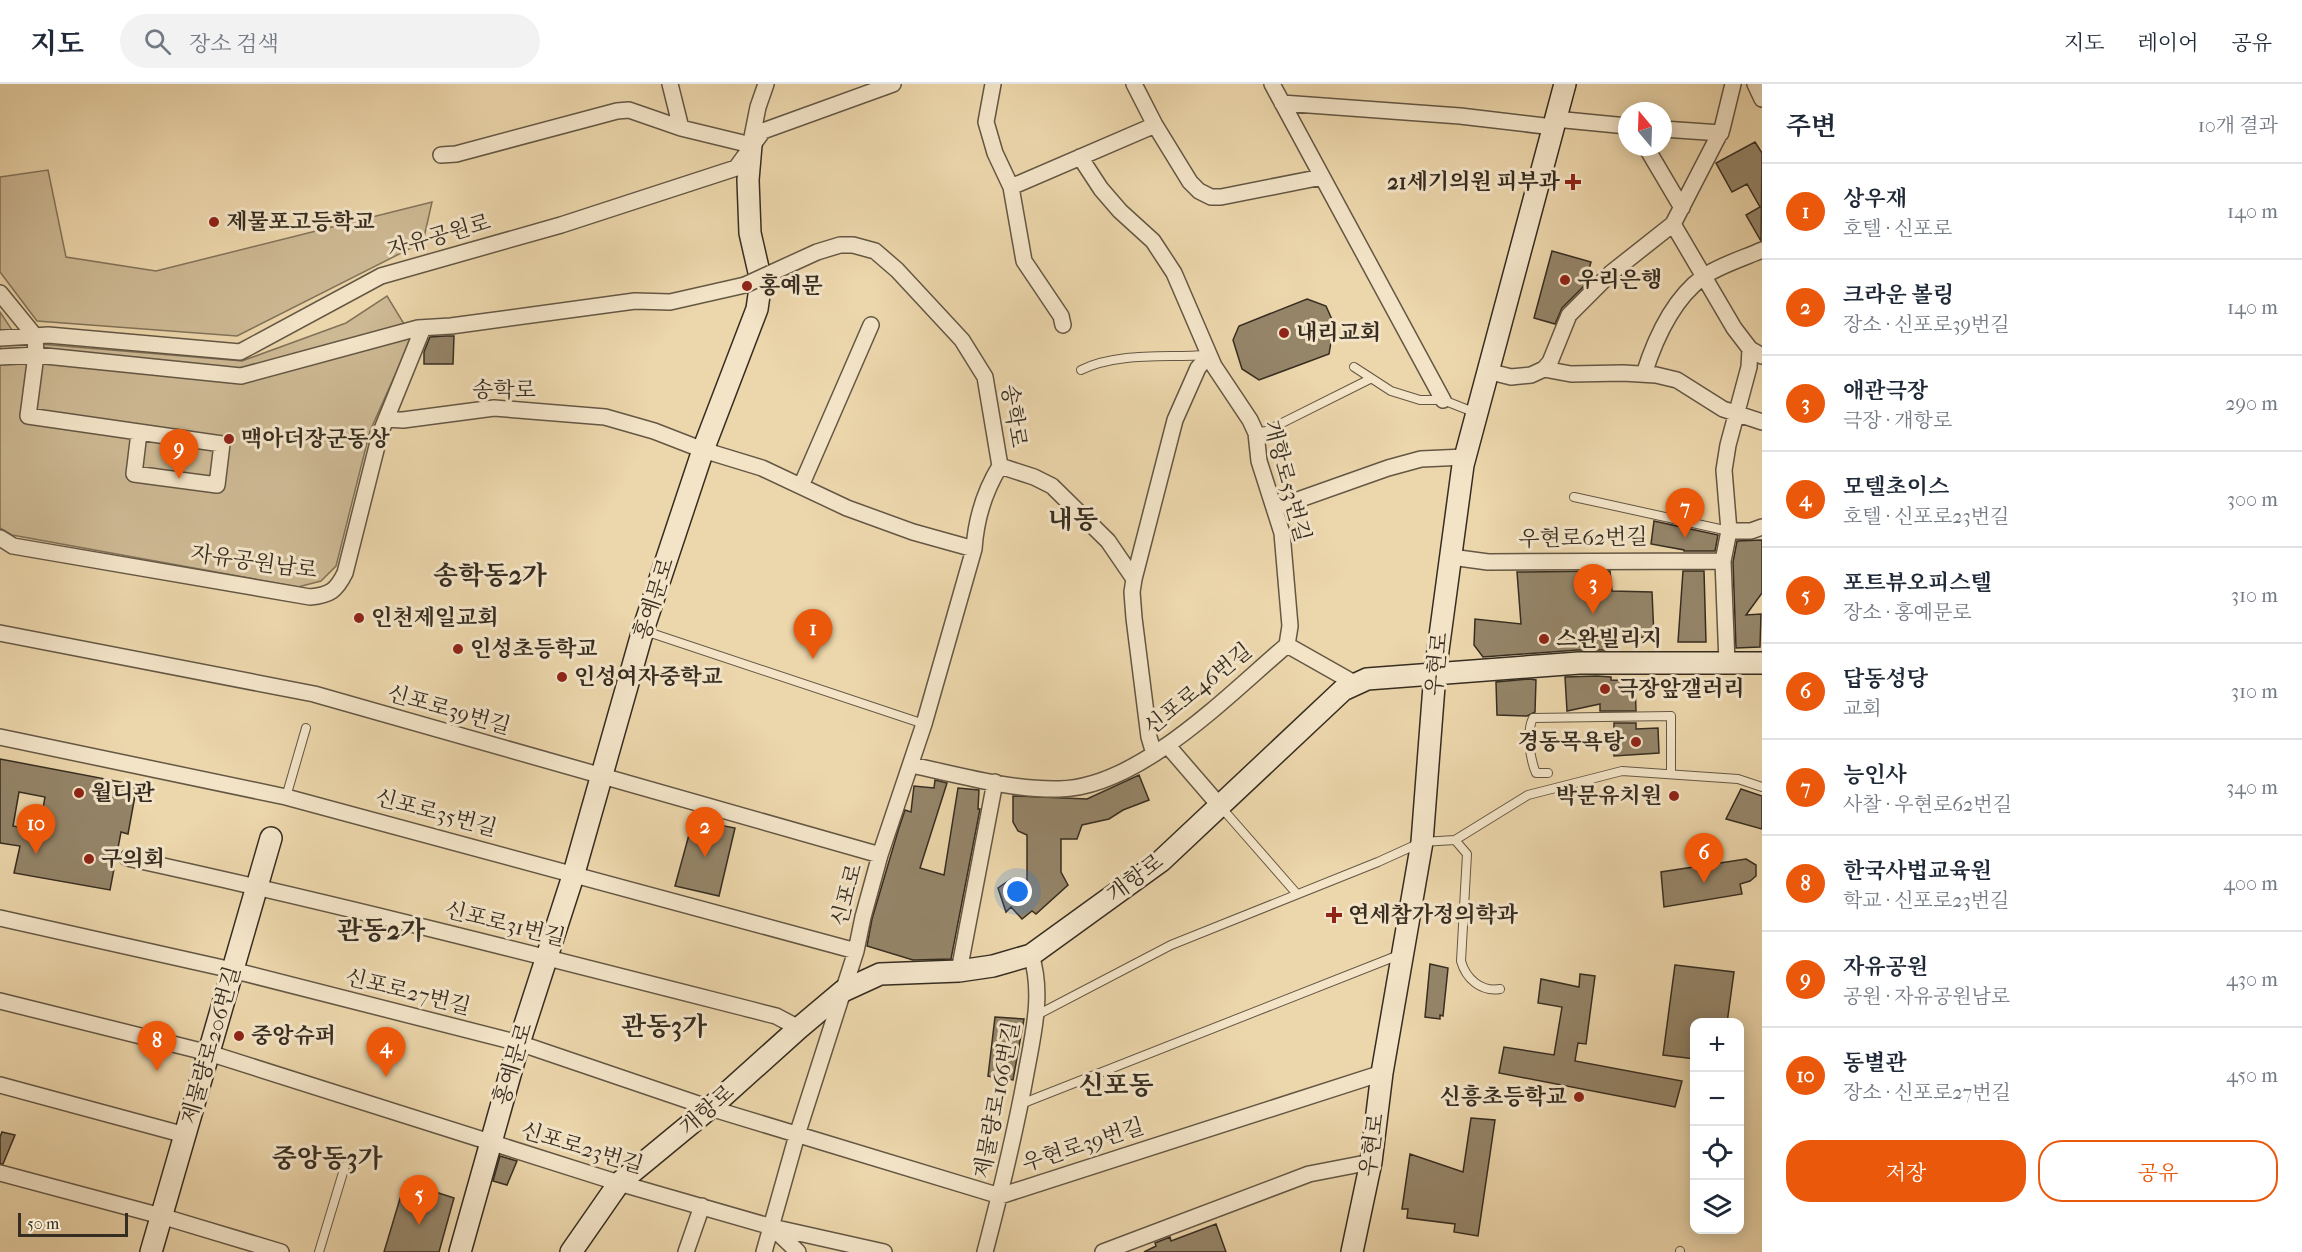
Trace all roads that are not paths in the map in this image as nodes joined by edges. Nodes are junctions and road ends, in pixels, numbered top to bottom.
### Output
1 (670, 84) edge
2 (766, 84) edge
3 (893, 84) edge
4 (993, 84) edge
5 (1134, 84) edge
6 (1272, 84) edge
7 (1565, 84) edge
8 (1733, 84) edge
9 (1755, 84) edge
10 (1762, 99) edge
11 (1282, 103) junction
12 (1554, 123) junction
13 (1155, 125) junction
14 (1618, 126) edge
15 (681, 128) junction
16 (1672, 130) edge
17 (1720, 134) junction
18 (751, 145) junction
19 (441, 155) dead end
20 (1651, 156) edge
21 (1080, 157) junction
22 (1322, 177) junction
23 (1011, 187) junction
24 (1682, 208) junction
25 (1673, 224) junction
26 (1762, 250) edge
27 (1704, 276) junction
28 (0, 292) edge
29 (871, 325) dead end
30 (1063, 325) dead end
31 (423, 328) junction
32 (35, 336) junction
33 (0, 338) edge
34 (1756, 353) edge
35 (36, 355) junction
36 (1209, 355) junction
37 (0, 357) edge
38 (1354, 367) dead end
39 (1544, 369) junction
40 (1081, 370) dead end
41 (1487, 371) junction
42 (1644, 374) junction
43 (1370, 379) junction
44 (1443, 400) junction
45 (1476, 413) junction
46 (1738, 415) junction
47 (386, 419) junction
48 (1762, 422) edge
49 (139, 433) junction
50 (1256, 433) junction
51 (703, 450) junction
52 (1465, 457) junction
53 (1000, 466) junction
54 (801, 486) junction
55 (1574, 497) dead end
56 (1275, 508) junction
57 (1762, 527) edge
58 (1729, 531) junction
59 (0, 538) edge
60 (974, 549) junction
61 (1451, 557) junction
62 (1723, 561) junction
63 (1134, 579) junction
64 (643, 630) junction
65 (0, 633) edge
66 (1287, 645) junction
67 (1727, 663) junction
68 (1762, 663) edge
69 (1435, 673) junction
70 (1356, 684) junction
71 (924, 724) junction
72 (306, 728) dead end
73 (0, 737) edge
74 (1168, 746) junction
75 (1154, 754) junction
76 (911, 765) junction
77 (1548, 773) dead end
78 (1671, 774) junction
79 (602, 777) junction
80 (995, 782) junction
81 (1762, 787) edge
82 (286, 797) junction
83 (1219, 805) junction
84 (271, 838) dead end
85 (1455, 840) junction
86 (1422, 842) junction
87 (880, 855) junction
88 (127, 858) dead end
89 (574, 873) junction
90 (257, 886) junction
91 (1297, 894) junction
92 (0, 918) edge
93 (856, 951) junction
94 (1403, 954) junction
95 (1031, 955) junction
96 (546, 957) junction
97 (232, 970) junction
98 (959, 971) junction
99 (1500, 989) dead end
100 (843, 991) junction
101 (0, 1001) edge
102 (1036, 1015) junction
103 (799, 1028) junction
104 (519, 1043) junction
105 (208, 1053) junction
106 (1382, 1072) junction
107 (0, 1085) edge
108 (1021, 1104) junction
109 (711, 1108) junction
110 (185, 1135) junction
111 (797, 1135) junction
112 (490, 1143) junction
113 (1371, 1162) junction
114 (345, 1166) dead end
115 (0, 1173) edge
116 (619, 1183) junction
117 (1000, 1196) junction
118 (702, 1206) junction
119 (161, 1216) junction
120 (772, 1227) junction
121 (1136, 1246) edge
122 (574, 1251) edge
123 (151, 1252) edge
124 (281, 1252) edge
125 (319, 1252) edge
126 (460, 1252) edge
127 (687, 1252) edge
128 (764, 1252) edge
129 (798, 1252) edge
130 (884, 1252) edge
131 (985, 1252) edge
132 (1103, 1252) edge
133 (1352, 1252) edge

1 - 15 street
2 - 18 street, 홍예문로
3 - 18 street, 자유공원로
4 - 23 street
5 - 13 street
6 - 11 street
7 - 12 street, 우현로
8 - 17 street
9 - 10 street
11 - 12 street
11 - 22 street
12 - 14 street
12 - 41 street, 우현로
13 - 21 street
13 - 22 street
15 - 18 street
15 - 19 street
16 - 17 street
17 - 24 street
18 - 32 street, 자유공원로
18 - 51 street, 홍예문로
20 - 24 street
21 - 23 street
21 - 36 street, 개항로53번길
22 - 44 street
23 - 30 street
24 - 25 street
25 - 27 street
25 - 39 street
26 - 27 street
27 - 34 street
27 - 42 street
28 - 32 street
29 - 54 street
31 - 35 street, 송학로
31 - 47 street, 자유공원남로
31 - 53 street, 송학로, bridge
32 - 33 street, 자유공원로
32 - 35 street
34 - 46 street
35 - 37 street, 송학로
35 - 49 street
36 - 40 lane
36 - 50 street, 개항로53번길
36 - 63 street
38 - 43 lane
39 - 41 street
39 - 42 street
41 - 45 street, 우현로
42 - 46 street
43 - 44 lane
43 - 50 lane
44 - 45 lane
45 - 52 street, 우현로
46 - 48 street
46 - 58 street
47 - 51 street, 송학로
47 - 59 street, 자유공원남로
49 - 49 street
50 - 56 street, 개항로53번길
51 - 54 street, 송학로
51 - 64 street, 홍예문로
52 - 56 street
52 - 61 street, 우현로
53 - 60 street, 송학로
53 - 63 street
54 - 60 street, 송학로
55 - 58 lane
56 - 66 street, 개항로53번길
57 - 58 street
58 - 62 street
60 - 71 street, 신포로
61 - 62 street, 우현로62번길
61 - 69 street, 우현로
62 - 67 street
63 - 75 street
64 - 71 lane
64 - 79 street, 홍예문로
65 - 79 street, 신포로39번길
66 - 70 street
66 - 74 street, 신포로46번길
67 - 68 street, 개항로
67 - 69 street, 개항로
69 - 70 street, 개항로
69 - 86 street, 우현로
70 - 83 street, 개항로
71 - 76 street, 신포로
72 - 82 lane
73 - 82 street, 신포로35번길
74 - 75 street, 신포로46번길
74 - 83 street
75 - 80 street, 신포로46번길
76 - 80 street, 신포로46번길
76 - 87 street, 신포로
77 - 78 lane
78 - 81 lane
78 - 85 lane
79 - 87 street, 신포로39번길
79 - 89 street, 홍예문로
80 - 98 street
82 - 89 street, 신포로35번길
83 - 91 lane
83 - 95 street, 개항로
84 - 90 street, 제물량로206번길
85 - 86 lane
85 - 99 lane
86 - 91 lane
86 - 94 street, 우현로
87 - 93 street, 신포로
88 - 90 street, 신포로31번길
89 - 93 street, 신포로35번길
89 - 96 street, 홍예문로
90 - 96 street, 신포로31번길
90 - 97 street, 제물량로206번길
91 - 102 lane
92 - 97 street, 신포로27번길
93 - 100 street, 신포로
94 - 106 street, 우현로
94 - 108 lane
95 - 98 street, 개항로
95 - 102 street, 제물량로166번길
96 - 103 street, 신포로31번길
96 - 104 street, 홍예문로
97 - 104 street, 신포로27번길
97 - 105 street, 제물량로206번길
98 - 100 street, 개항로
100 - 103 street, 개항로
100 - 111 street, 신포로
101 - 105 street, 신포로23번길
102 - 108 street, 제물량로166번길
103 - 109 street, 개항로
104 - 109 street, 신포로27번길
104 - 112 street, 홍예문로
105 - 110 street, 제물량로206번길
105 - 112 street, 신포로23번길
106 - 113 street, 우현로
106 - 117 street, 우현로39번길
107 - 110 street
108 - 117 street, 제물량로166번길
109 - 111 street, 신포로27번길
109 - 116 street, 개항로
110 - 119 street, 제물량로206번길
111 - 117 street, 우현로39번길
111 - 120 street, 신포로
112 - 116 street, 신포로23번길
112 - 126 street, 홍예문로
113 - 121 street
113 - 133 street, 우현로
114 - 125 lane
115 - 119 street
116 - 118 street, 신포로23번길
116 - 122 street, 개항로
117 - 131 street, 제물량로166번길
118 - 120 street, 신포로23번길
118 - 127 street
119 - 123 street, 제물량로206번길
119 - 124 street
120 - 128 street, 신포로
120 - 129 street
120 - 130 street, 신포로23번길
121 - 132 street

